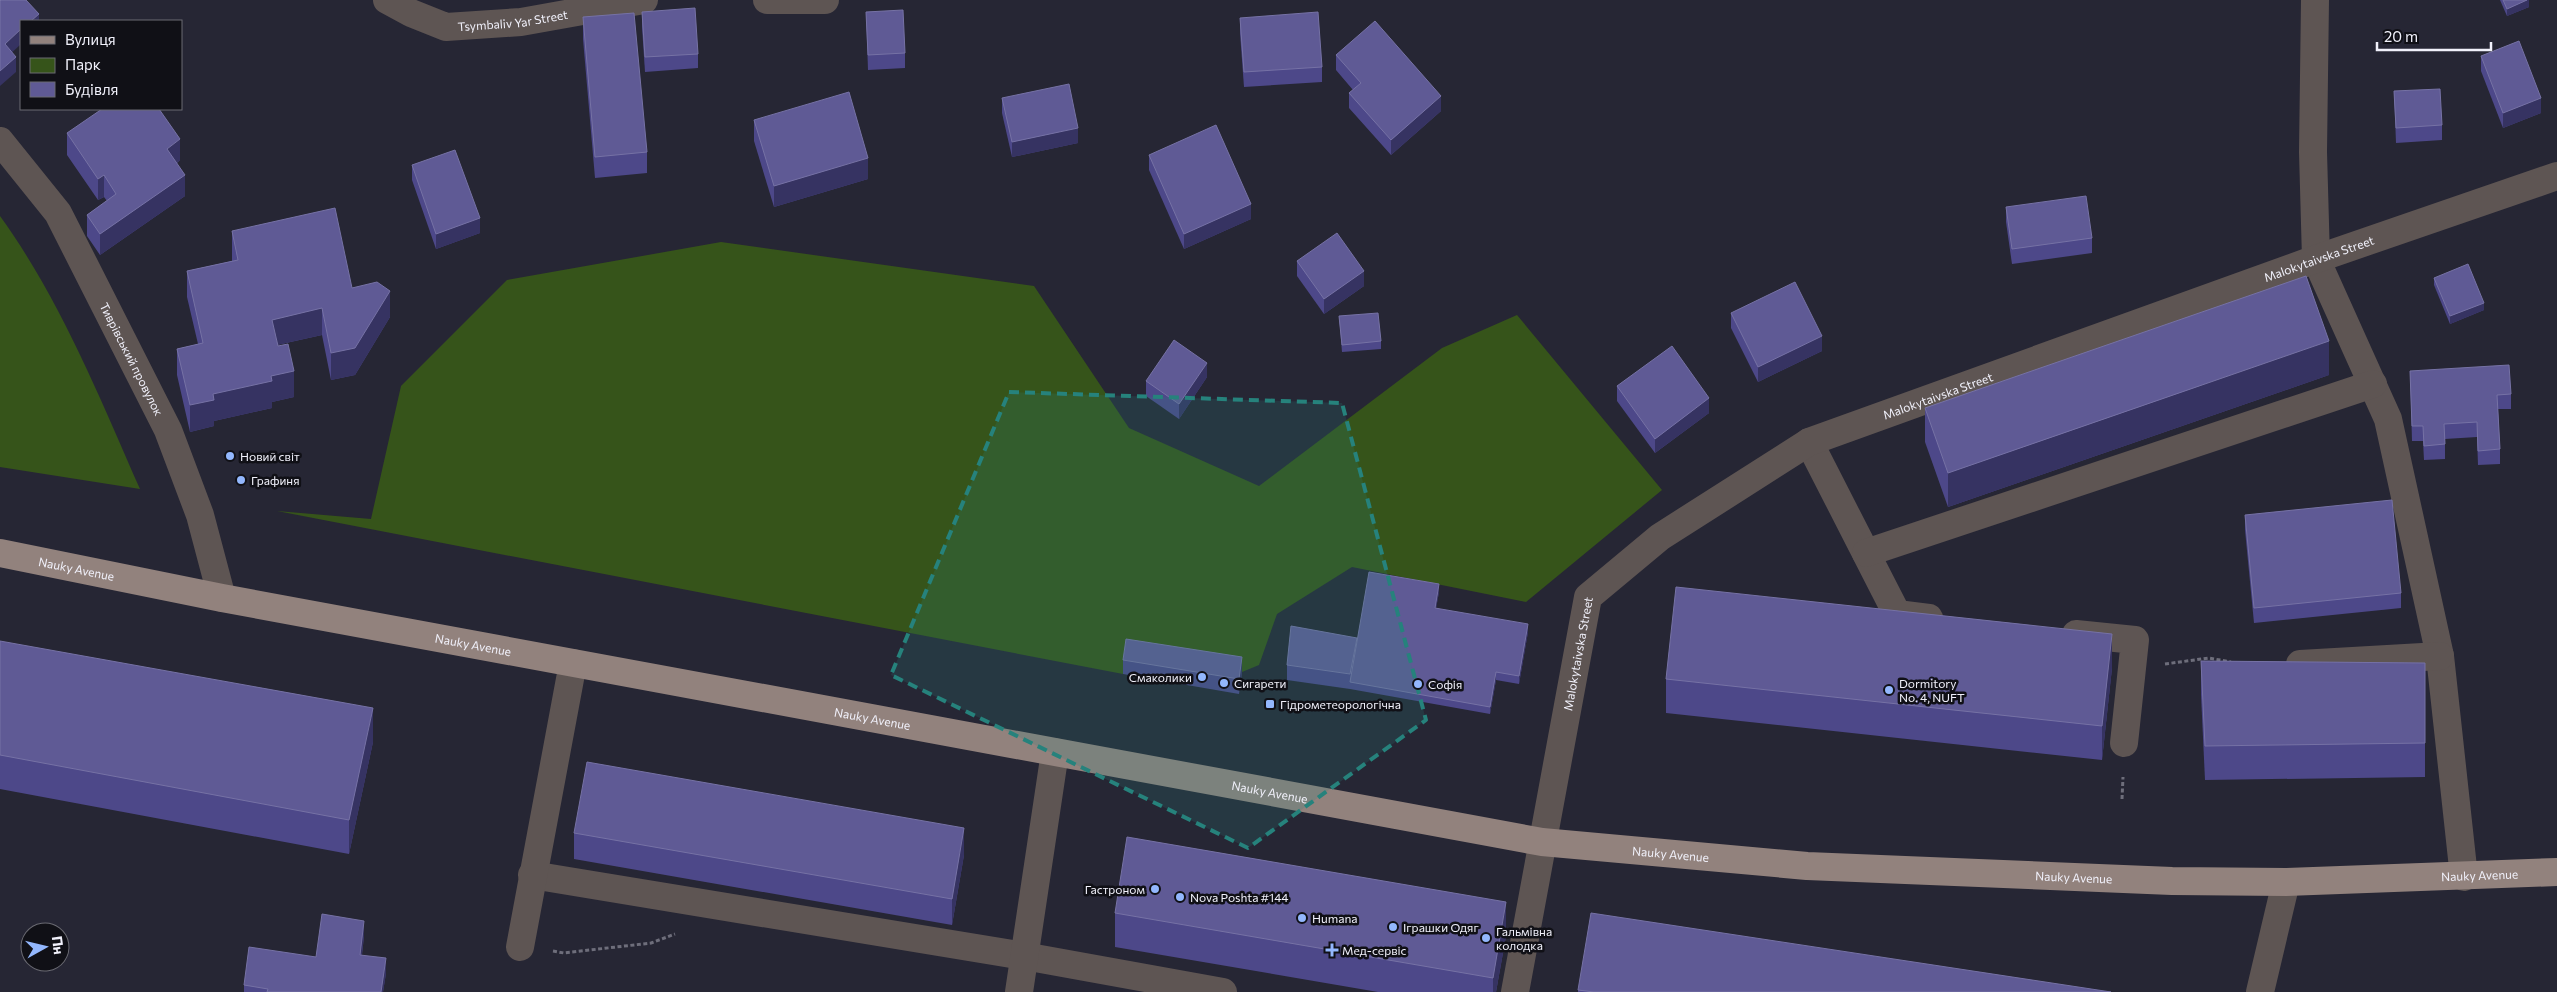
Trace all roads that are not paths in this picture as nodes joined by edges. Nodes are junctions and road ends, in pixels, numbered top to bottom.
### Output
1 (387, 0) edge
2 (644, 0) edge
3 (766, 0) edge
4 (825, 0) edge
5 (2315, 0) edge
6 (0, 141) edge
7 (2557, 176) edge
8 (2316, 259) junction
9 (2373, 384) junction
10 (1809, 442) junction
11 (0, 553) edge
12 (1866, 554) junction
13 (222, 598) junction
14 (1957, 621) edge
15 (2056, 632) edge
16 (2440, 656) junction
17 (573, 663) junction
18 (2258, 667) edge
19 (2124, 744) dead end
20 (1056, 752) junction
21 (1542, 842) junction
22 (2557, 872) edge
23 (532, 875) junction
24 (2464, 877) junction
25 (2286, 882) junction
26 (520, 947) road end
27 (1024, 956) junction
28 (1019, 992) edge
29 (1223, 992) edge
30 (1515, 992) edge
31 (2260, 992) edge

1 - 2 street, Tsymbaliv Yar Street
3 - 4 street
5 - 8 street
6 - 13 street, Тиврівський провулок
7 - 8 street, Malokytaivska Street
8 - 9 street
8 - 10 street, Malokytaivska Street
9 - 12 street
9 - 16 street
10 - 12 street
10 - 21 street, Malokytaivska Street
11 - 13 main road, Nauky Avenue
12 - 14 street
13 - 17 main road, Nauky Avenue
15 - 19 street
16 - 18 street
16 - 24 street
17 - 20 main road, Nauky Avenue
17 - 23 street
20 - 21 main road, Nauky Avenue
20 - 27 street
21 - 25 main road, Nauky Avenue
21 - 30 street, Malokytaivska Street
22 - 24 main road, Nauky Avenue
23 - 26 street
23 - 27 street
24 - 25 main road, Nauky Avenue
25 - 31 street
27 - 28 street
27 - 29 street

